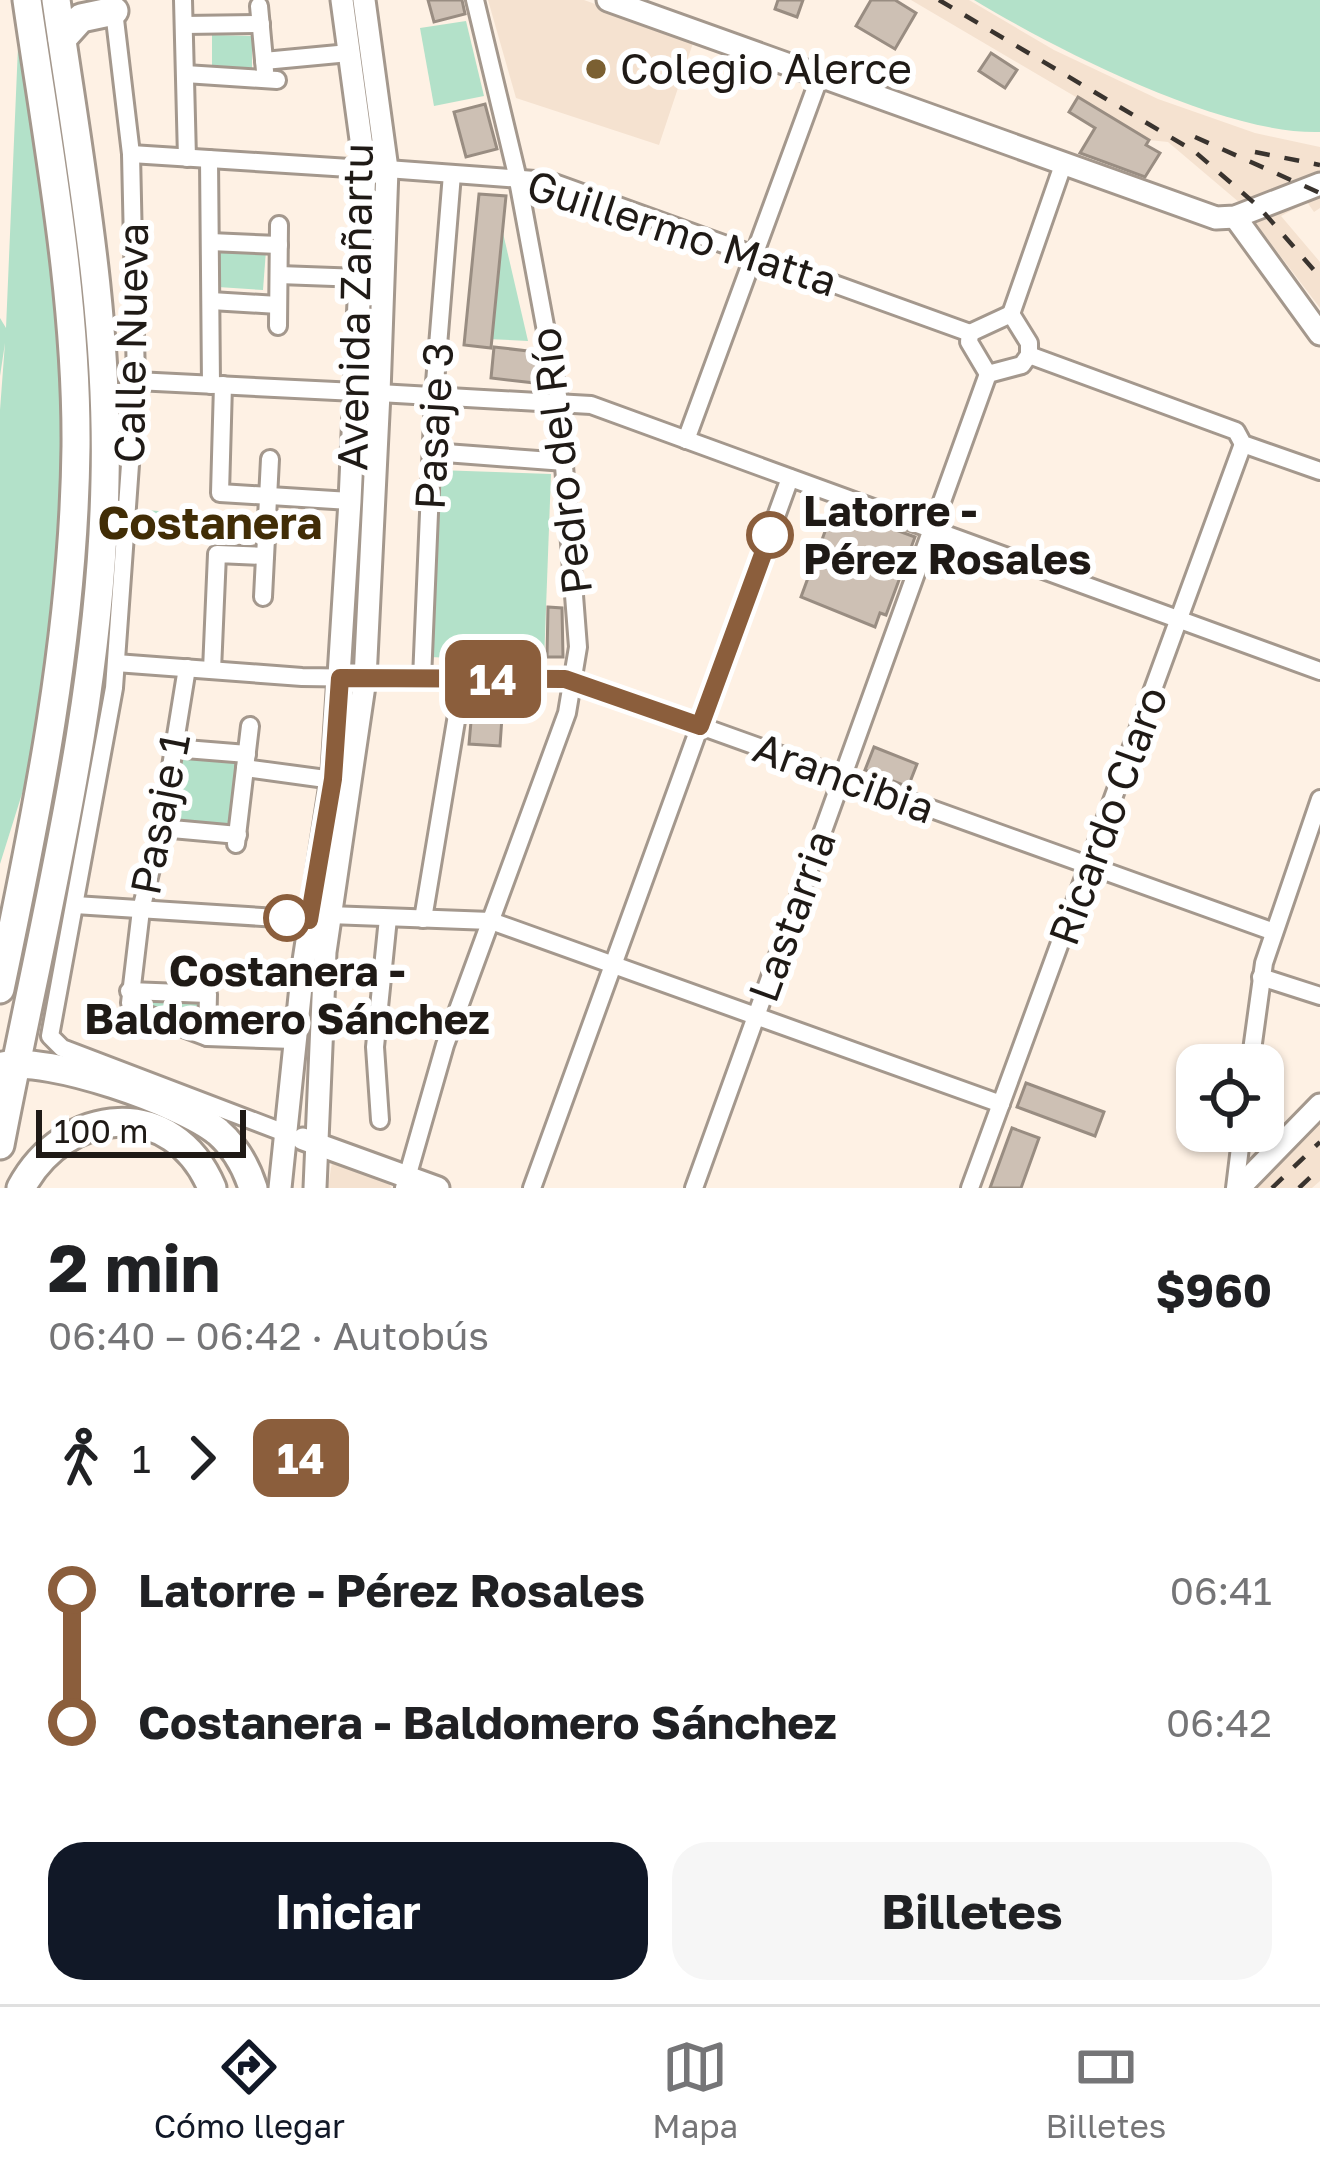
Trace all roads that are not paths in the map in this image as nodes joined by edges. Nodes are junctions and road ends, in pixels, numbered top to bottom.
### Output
1 (27, 0) edge
2 (56, 0) edge
3 (183, 0) edge
4 (342, 0) edge
5 (364, 0) edge
6 (475, 0) edge
7 (608, 0) edge
8 (113, 6) edge
9 (184, 25) junction
10 (62, 39) junction
11 (349, 52) junction
12 (185, 74) junction
13 (269, 74) junction
14 (820, 76) junction
15 (131, 154) junction
16 (187, 158) junction
17 (209, 159) junction
18 (1063, 165) junction
19 (376, 169) junction
20 (452, 173) junction
21 (517, 175) junction
22 (1314, 191) edge
23 (1235, 217) junction
24 (279, 224) dead end
25 (210, 242) junction
26 (279, 245) junction
27 (754, 255) junction
28 (279, 275) junction
29 (361, 278) junction
30 (211, 301) junction
31 (278, 305) junction
32 (1011, 314) junction
33 (278, 326) dead end
34 (970, 333) junction
35 (1320, 334) edge
36 (1029, 355) junction
37 (988, 374) junction
38 (136, 381) junction
39 (217, 385) junction
40 (367, 392) junction
41 (434, 395) junction
42 (560, 401) junction
43 (686, 440) junction
44 (1243, 444) junction
45 (432, 452) junction
46 (270, 459) dead end
47 (565, 462) junction
48 (1320, 471) edge
49 (790, 478) junction
50 (268, 496) junction
51 (350, 501) junction
52 (931, 530) junction
53 (265, 556) junction
54 (263, 597) dead end
55 (1180, 621) junction
56 (116, 663) junction
57 (187, 668) junction
58 (212, 670) junction
59 (1320, 671) edge
60 (340, 678) junction
61 (364, 679) junction
62 (422, 679) junction
63 (463, 679) junction
64 (575, 681) junction
65 (250, 726) dead end
66 (700, 726) junction
67 (173, 748) junction
68 (246, 761) junction
69 (46, 773) junction
70 (842, 777) junction
71 (333, 779) junction
72 (1320, 800) edge
73 (160, 828) junction
74 (1089, 866) junction
75 (0, 897) edge
76 (75, 905) junction
77 (141, 910) junction
78 (319, 917) junction
79 (388, 918) junction
80 (423, 919) junction
81 (491, 921) junction
82 (1274, 932) junction
83 (614, 964) junction
84 (1261, 977) junction
85 (0, 989) edge
86 (129, 991) junction
87 (1320, 996) edge
88 (756, 1015) junction
89 (208, 1037) junction
90 (294, 1040) junction
91 (1253, 1044) edge
92 (8, 1065) edge
93 (1001, 1104) junction
94 (1320, 1105) edge
95 (380, 1120) dead end
96 (285, 1133) junction
97 (316, 1144) junction
98 (0, 1145) edge
99 (1240, 1152) edge
100 (405, 1182) edge
101 (21, 1188) edge
102 (212, 1188) edge
103 (253, 1188) edge
104 (280, 1188) edge
105 (315, 1188) edge
106 (438, 1188) edge
107 (532, 1188) edge
108 (694, 1188) edge
109 (970, 1188) edge
110 (1237, 1188) edge

1 - 69 main road
2 - 10 main road
3 - 9 street
4 - 11 street, Avenida Zañartu
5 - 19 street, Avenida Zañartu
6 - 21 street, Pedro del Río
7 - 14 street
8 - 10 main road
8 - 15 street, Calle Nueva
9 - 12 street
9 - 13 street
10 - 92 main road
11 - 13 street
11 - 19 street, Avenida Zañartu
12 - 13 street
12 - 16 street
14 - 18 street
14 - 27 street
15 - 16 street, Guillermo Matta
15 - 38 street, Calle Nueva
16 - 17 street, Guillermo Matta
17 - 19 street, Guillermo Matta
17 - 25 street
18 - 23 street
18 - 32 street
19 - 20 street, Guillermo Matta
19 - 29 street, Avenida Zañartu
19 - 40 street, Avenida Zañartu
20 - 21 street, Guillermo Matta
20 - 41 street, Pasaje 3
21 - 27 street, Guillermo Matta
21 - 42 street, Pedro del Río
22 - 23 street
23 - 35 street
24 - 26 street
25 - 26 street
25 - 30 street
26 - 28 street
27 - 34 street, Guillermo Matta
27 - 43 street
28 - 29 street
28 - 31 street
29 - 40 street, Avenida Zañartu
30 - 31 street
30 - 39 street
31 - 33 street
32 - 34 street
32 - 36 street
34 - 37 street
36 - 37 street
36 - 44 street
37 - 52 street, Lastarria
38 - 39 street
38 - 56 street, Calle Nueva
39 - 40 street
39 - 50 street
40 - 41 street
40 - 51 street, Avenida Zañartu
40 - 61 street, Avenida Zañartu
41 - 42 street
41 - 45 street, Pasaje 3
42 - 43 street
42 - 47 street, Pedro del Río
43 - 49 street
44 - 48 street
44 - 55 street, Ricardo Claro
45 - 47 street
45 - 62 street, Pasaje 3
46 - 50 street
47 - 64 street, Pedro del Río
49 - 52 street
49 - 66 street
50 - 51 street
50 - 53 street
51 - 60 street, Avenida Zañartu
52 - 55 street
52 - 70 street, Lastarria
53 - 54 street
53 - 58 street
55 - 59 street
55 - 74 street, Ricardo Claro
56 - 57 street, Arancibia
56 - 76 street, Calle Nueva
57 - 58 street, Arancibia
57 - 67 street, Pasaje 1
58 - 60 street, Arancibia
60 - 61 street, Arancibia
60 - 71 street, Avenida Zañartu
61 - 62 street, Arancibia
61 - 78 street, Avenida Zañartu
62 - 63 street, Arancibia
63 - 64 street, Arancibia
63 - 80 street
64 - 66 street, Arancibia
64 - 81 street, Pedro del Río
65 - 68 street
66 - 70 street, Arancibia
66 - 83 street
67 - 68 street
67 - 73 street, Pasaje 1
68 - 71 street
68 - 73 street
69 - 75 main road
69 - 85 main road
70 - 74 street, Arancibia
70 - 88 street, Lastarria
71 - 78 street, Avenida Zañartu
72 - 82 street
73 - 77 street, Pasaje 1
74 - 82 street, Arancibia
74 - 93 street, Ricardo Claro
76 - 77 street
76 - 96 street, Calle Nueva
77 - 78 street
77 - 86 street, Pasaje 1
78 - 79 street
78 - 90 street, Avenida Zañartu
78 - 97 street, Avenida Zañartu
79 - 80 street
79 - 95 street
80 - 81 street
81 - 83 street
81 - 100 street, Pedro del Río
82 - 84 street
83 - 88 street
83 - 107 street
84 - 87 street
84 - 91 street
86 - 89 street
86 - 89 street
88 - 93 street
88 - 108 street, Lastarria
89 - 90 street
90 - 96 street, Avenida Zañartu
92 - 98 main road
92 - 103 main road
93 - 109 street, Ricardo Claro
94 - 110 street
96 - 97 street
96 - 104 street, Avenida Zañartu
97 - 100 street
97 - 105 street, Avenida Zañartu
99 - 110 street
100 - 106 street
101 - 102 main road

